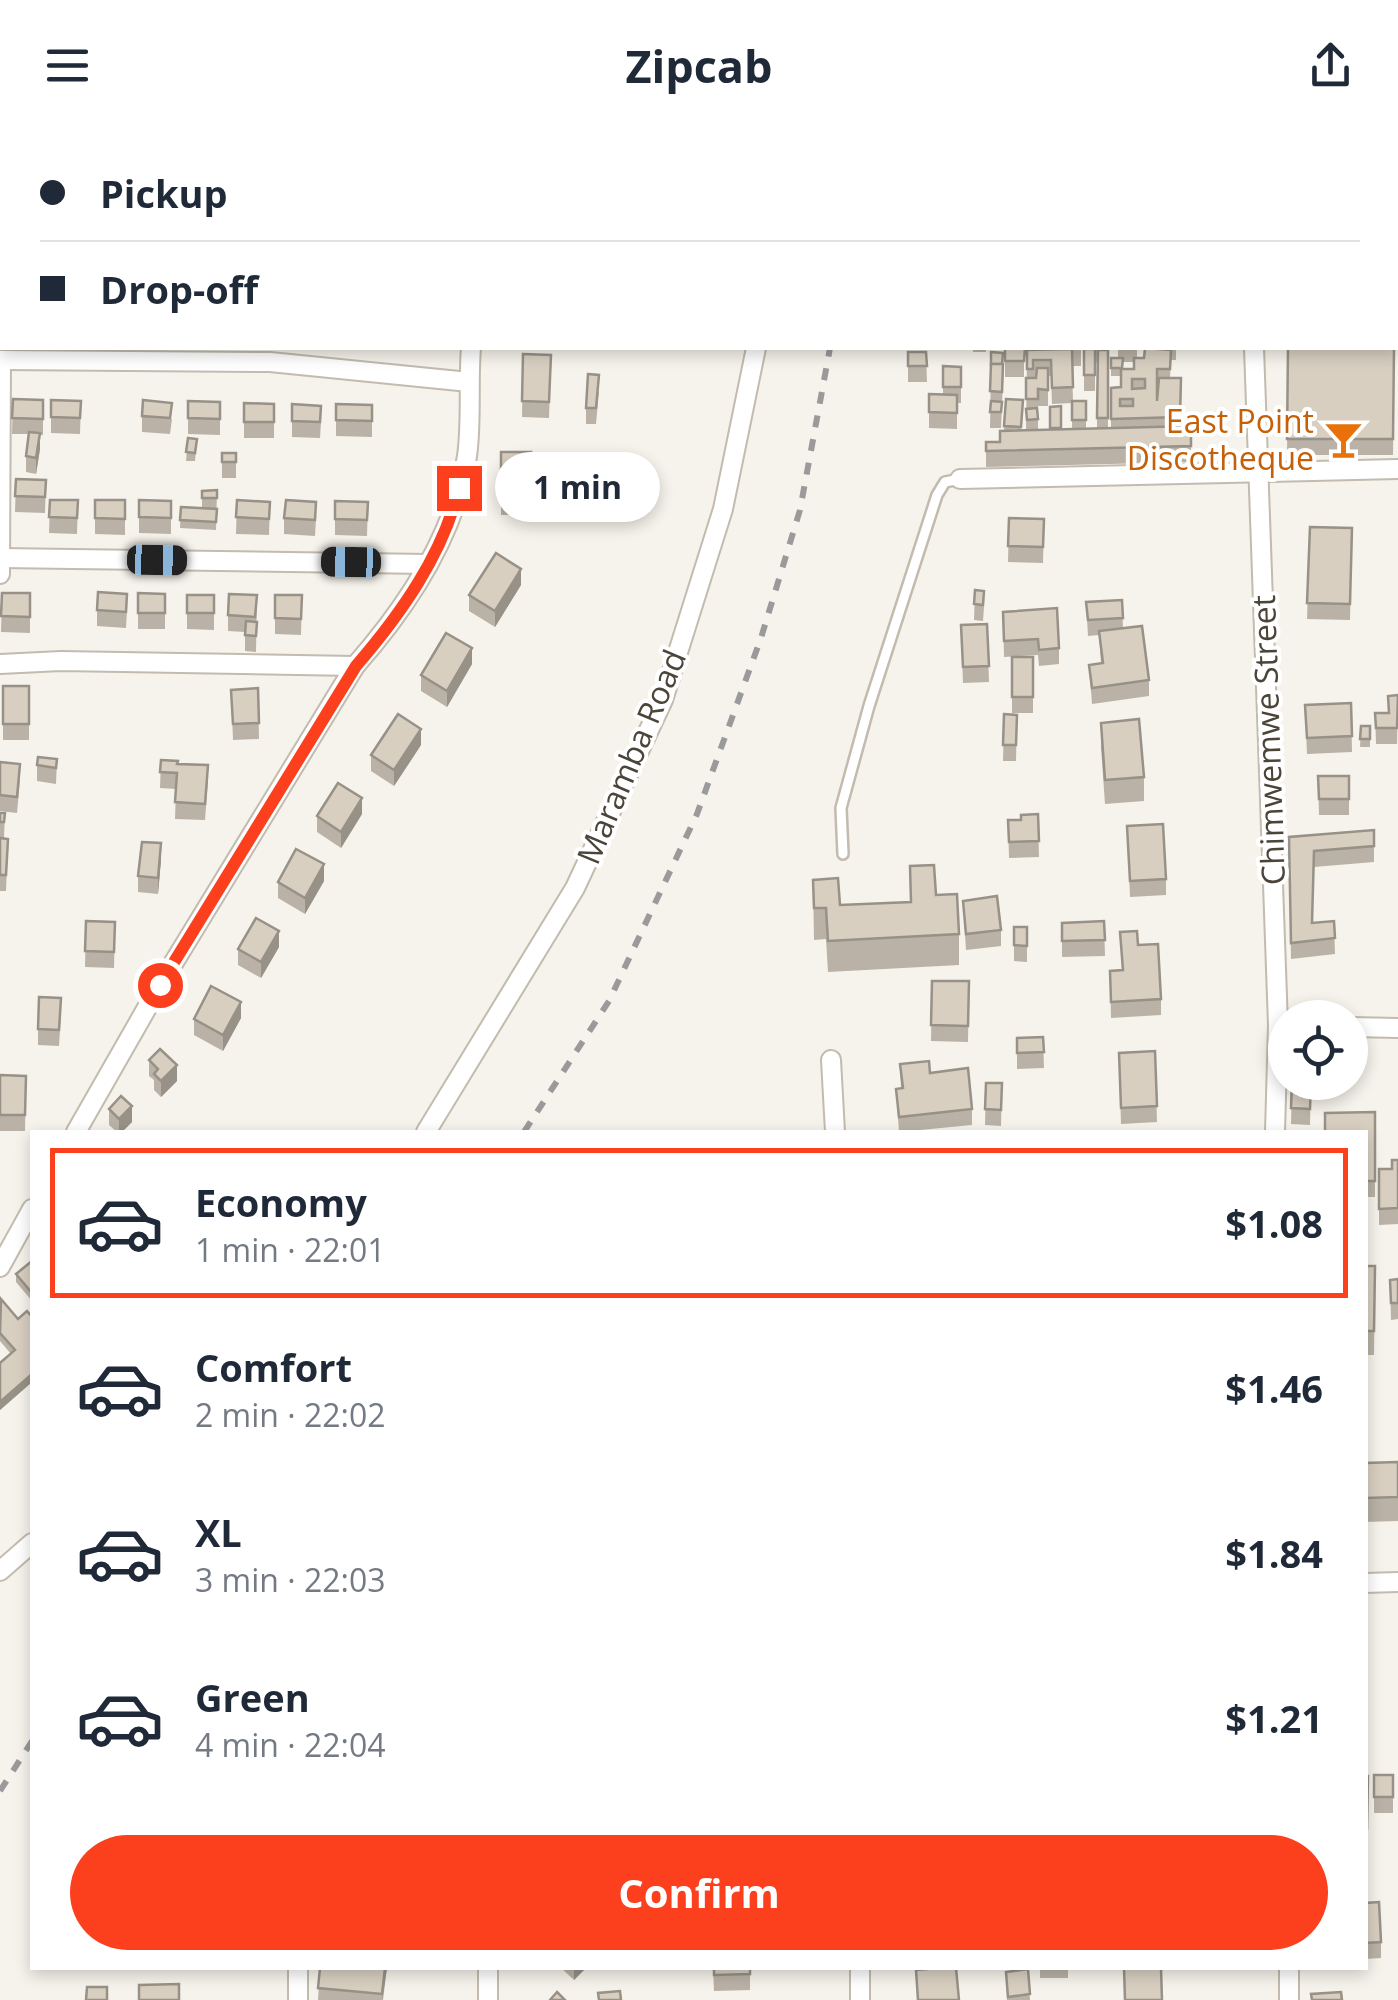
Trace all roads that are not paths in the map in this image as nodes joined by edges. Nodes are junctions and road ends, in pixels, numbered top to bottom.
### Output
1 (471, 350) edge
2 (756, 350) edge
3 (1254, 350) edge
4 (1, 360) edge
5 (468, 382) junction
6 (1398, 469) edge
7 (1260, 473) junction
8 (960, 479) joint
9 (1, 563) edge
10 (428, 564) junction
11 (0, 664) edge
12 (356, 666) junction
13 (844, 854) dead end
14 (1280, 1000) edge
15 (1368, 1027) edge
16 (1398, 1028) edge
17 (831, 1060) dead end
18 (1277, 1100) edge
19 (77, 1130) edge
20 (427, 1130) edge
21 (836, 1130) edge
22 (1275, 1130) edge
23 (30, 1212) edge
24 (0, 1268) edge
25 (30, 1545) edge
26 (0, 1571) edge
27 (1398, 1582) edge
28 (1368, 1583) edge
29 (298, 1970) edge
30 (488, 1970) edge
31 (860, 1970) edge
32 (1289, 1970) edge
33 (298, 2000) edge
34 (488, 2000) edge
35 (860, 2000) edge
36 (1289, 2000) edge

1 - 5 street
2 - 20 street, Maramba Road
3 - 7 street, Chimwemwe Street
4 - 5 street
4 - 9 street
5 - 10 street
6 - 7 street
7 - 8 street
7 - 14 street, Chimwemwe Street
8 - 13 lane
9 - 10 street
10 - 12 street
11 - 12 street
12 - 19 street
15 - 16 street
17 - 21 street
18 - 22 street, Chimwemwe Street
23 - 24 street
25 - 26 street
27 - 28 street
29 - 33 street
30 - 34 street
31 - 35 street
32 - 36 street

